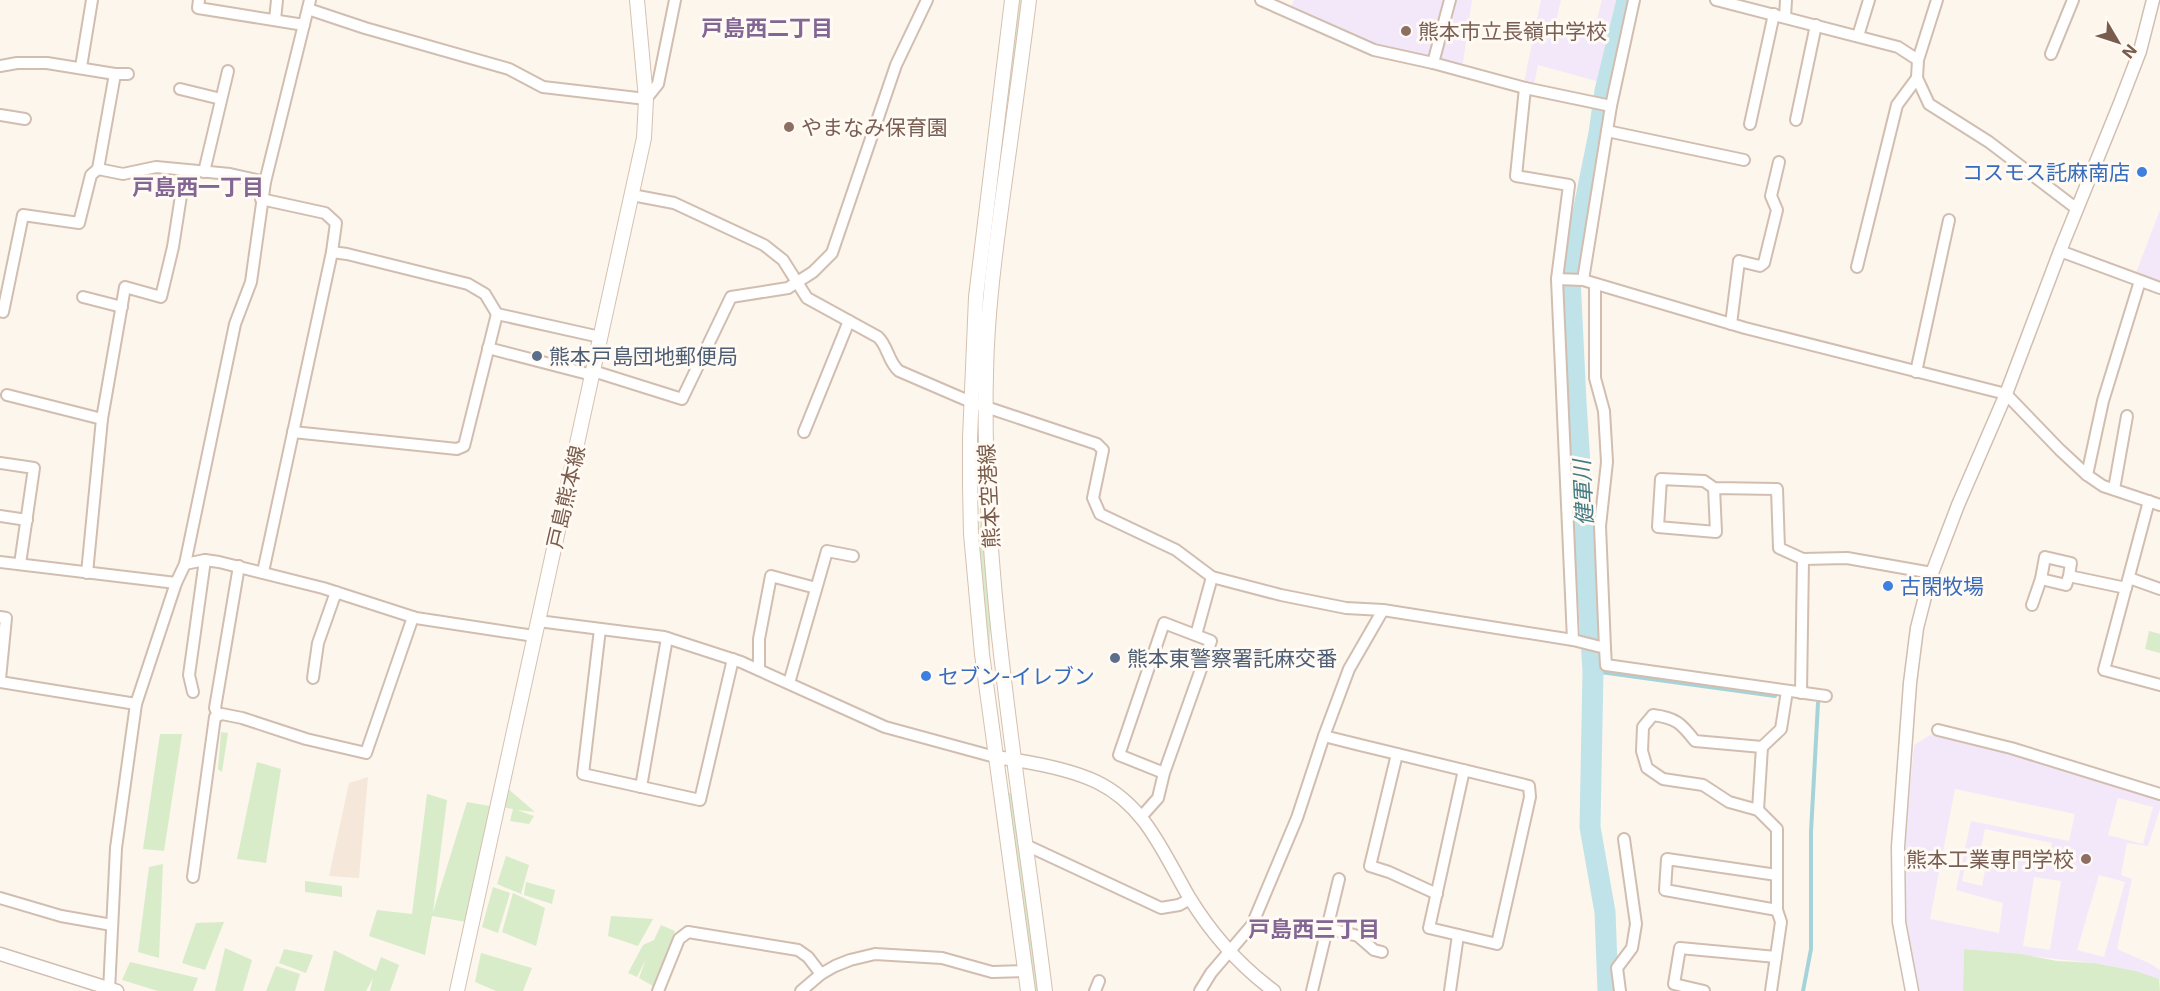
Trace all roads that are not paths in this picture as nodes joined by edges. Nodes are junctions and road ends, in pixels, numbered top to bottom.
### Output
1 (92, 0) edge
2 (199, 0) edge
3 (277, 0) edge
4 (637, 0) edge
5 (675, 0) edge
6 (927, 0) edge
7 (1012, 0) edge
8 (1029, 0) edge
9 (1261, 0) edge
10 (1450, 0) edge
11 (1634, 0) edge
12 (1716, 0) edge
13 (1786, 0) edge
14 (1869, 0) edge
15 (1937, 0) edge
16 (2073, 0) edge
17 (2153, 0) edge
18 (1285, 4) edge
19 (309, 5) edge
20 (1774, 14) junction
21 (1785, 17) junction
22 (275, 20) junction
23 (304, 25) junction
24 (1816, 25) junction
25 (1858, 36) junction
26 (2051, 54) dead end
27 (1918, 60) junction
28 (1433, 63) junction
29 (0, 66) edge
30 (81, 67) junction
31 (228, 71) dead end
32 (115, 74) junction
33 (128, 74) dead end
34 (1917, 78) junction
35 (1525, 88) junction
36 (180, 90) dead end
37 (222, 99) junction
38 (646, 99) junction
39 (1611, 106) junction
40 (0, 115) edge
41 (25, 119) dead end
42 (1796, 120) dead end
43 (1750, 124) dead end
44 (1607, 131) junction
45 (1744, 160) dead end
46 (1779, 162) dead end
47 (98, 169) junction
48 (185, 170) junction
49 (204, 172) junction
50 (265, 182) junction
51 (632, 195) junction
52 (261, 199) junction
53 (2077, 209) junction
54 (1949, 220) dead end
55 (2060, 251) junction
56 (332, 252) junction
57 (1857, 267) dead end
58 (1557, 279) junction
59 (1583, 280) junction
60 (2140, 281) junction
61 (797, 283) junction
62 (1595, 284) junction
63 (2160, 288) edge
64 (83, 297) dead end
65 (122, 307) junction
66 (2, 311) edge
67 (16, 313) dead end
68 (497, 314) junction
69 (849, 321) junction
70 (1731, 324) junction
71 (600, 337) junction
72 (488, 348) junction
73 (1916, 372) junction
74 (593, 373) junction
75 (2006, 394) junction
76 (8, 395) dead end
77 (971, 402) junction
78 (986, 407) junction
79 (2127, 416) dead end
80 (102, 419) junction
81 (293, 432) junction
82 (804, 432) dead end
83 (0, 463) edge
84 (2087, 475) junction
85 (1714, 488) junction
86 (2114, 489) junction
87 (2155, 503) edge
88 (0, 516) edge
89 (27, 520) junction
90 (853, 556) dead end
91 (1803, 559) junction
92 (205, 560) junction
93 (0, 562) edge
94 (20, 564) junction
95 (185, 564) junction
96 (238, 566) junction
97 (263, 572) junction
98 (87, 573) junction
99 (1932, 573) junction
100 (2069, 576) junction
101 (1212, 577) junction
102 (2041, 579) junction
103 (176, 583) junction
104 (2127, 583) junction
105 (816, 588) junction
106 (2160, 589) edge
107 (336, 592) junction
108 (2032, 605) dead end
109 (1383, 610) junction
110 (412, 617) junction
111 (0, 618) edge
112 (538, 621) junction
113 (600, 629) junction
114 (1196, 635) junction
115 (534, 636) junction
116 (667, 638) junction
117 (1573, 640) junction
118 (1605, 648) junction
119 (733, 659) junction
120 (759, 670) junction
121 (313, 678) dead end
122 (0, 681) edge
123 (789, 683) junction
124 (2160, 685) edge
125 (1787, 691) junction
126 (193, 692) dead end
127 (1801, 693) junction
128 (1826, 696) dead end
129 (136, 704) junction
130 (218, 715) junction
131 (1938, 730) dead end
132 (1324, 736) junction
133 (1762, 747) junction
134 (1397, 754) junction
135 (995, 757) junction
136 (1015, 760) junction
137 (1464, 770) junction
138 (1164, 773) junction
139 (641, 787) junction
140 (2160, 794) edge
141 (1758, 810) junction
142 (1140, 817) junction
143 (1624, 838) dead end
144 (1028, 846) junction
145 (1777, 875) junction
146 (193, 877) dead end
147 (1339, 879) dead end
148 (1437, 894) junction
149 (0, 898) edge
150 (1190, 899) junction
151 (1777, 910) junction
152 (112, 925) junction
153 (1327, 928) junction
154 (1458, 935) junction
155 (1230, 952) junction
156 (1382, 952) dead end
157 (0, 954) edge
158 (1776, 957) junction
159 (1025, 970) junction
160 (821, 974) junction
161 (112, 990) edge
162 (457, 991) edge
163 (658, 991) edge
164 (801, 991) edge
165 (1028, 991) edge
166 (1045, 991) edge
167 (1200, 991) edge
168 (1274, 991) edge
169 (1312, 991) edge
170 (1450, 991) edge
171 (1620, 991) edge
172 (1704, 991) edge
173 (1771, 991) edge
174 (1912, 991) edge

1 - 30 street
2 - 22 street
3 - 22 street
4 - 38 main road, 戸島熊本線
5 - 38 street
6 - 61 street
7 - 77 main road, 熊本空港線
8 - 78 main road, 熊本空港線
9 - 18 street
10 - 28 street
11 - 39 street
12 - 20 street
13 - 21 street
14 - 25 street
15 - 27 street
16 - 26 street
17 - 53 street
18 - 28 street
19 - 23 street
19 - 38 street
20 - 21 street
20 - 43 street
21 - 24 street
22 - 23 street
23 - 50 street
24 - 25 street
24 - 42 street
25 - 27 street
27 - 34 street
28 - 35 street
29 - 30 street
30 - 32 street
31 - 37 street
32 - 33 street
32 - 47 street
34 - 53 street
34 - 57 street
35 - 39 street
35 - 58 street
36 - 37 street
37 - 49 street
38 - 51 main road, 戸島熊本線
39 - 44 street
40 - 41 street
44 - 45 street
44 - 59 street
46 - 70 street
47 - 48 street
47 - 66 street
48 - 49 street
48 - 65 street
49 - 50 street
50 - 52 street
51 - 61 street
51 - 71 main road, 戸島熊本線
52 - 56 street
52 - 95 street
53 - 55 street
54 - 73 street
55 - 60 street
55 - 75 street
56 - 68 street
56 - 81 street
58 - 59 street
58 - 117 street
59 - 62 street
60 - 63 street
60 - 84 street
61 - 69 street
61 - 74 street
62 - 70 street
62 - 118 street
64 - 65 street
65 - 80 street
66 - 67 street
68 - 71 street
68 - 72 street
69 - 77 street
69 - 82 street
70 - 73 street
71 - 74 main road, 戸島熊本線
72 - 74 street
72 - 81 street
73 - 75 street
74 - 112 main road, 戸島熊本線
75 - 84 street
75 - 99 street
76 - 80 street
77 - 78 street
77 - 135 main road, 熊本空港線
78 - 101 street
78 - 136 main road, 熊本空港線
79 - 86 street
80 - 98 street
81 - 97 street
83 - 89 street
84 - 86 street
85 - 85 street
85 - 91 street
86 - 87 street
87 - 104 street
88 - 89 street
89 - 94 street
90 - 105 street
91 - 99 street
91 - 127 street
92 - 95 street
92 - 96 street
92 - 126 street
93 - 94 street
94 - 98 street
95 - 103 street
96 - 97 street
96 - 130 street
97 - 107 street
98 - 103 street
99 - 174 street
100 - 102 street
100 - 102 street
100 - 104 street
101 - 109 street
101 - 114 street
102 - 108 street
103 - 129 street
104 - 106 street
104 - 124 street
105 - 120 street
105 - 123 street
107 - 110 street
107 - 121 street
109 - 117 street
109 - 132 street
110 - 115 street
110 - 130 street
111 - 122 street
112 - 113 street
112 - 115 main road, 戸島熊本線
113 - 116 street
113 - 139 street
114 - 138 street
114 - 138 street
115 - 162 main road, 戸島熊本線
116 - 119 street
116 - 139 street
117 - 118 street
118 - 125 street
119 - 120 street
119 - 139 street
120 - 123 street
122 - 129 street
123 - 135 street
125 - 127 street
125 - 133 street
127 - 128 street
129 - 152 street
130 - 146 street
131 - 140 street
132 - 134 street
132 - 155 street
133 - 141 street
133 - 141 street
134 - 137 street
134 - 148 street
135 - 136 street
135 - 159 main road, 熊本空港線
136 - 142 street
136 - 144 main road, 熊本空港線
137 - 148 street
137 - 154 street
138 - 142 street
141 - 145 street
142 - 150 street
143 - 171 street
144 - 150 street
144 - 166 main road, 熊本空港線
145 - 151 street
145 - 151 street
147 - 153 street
148 - 154 street
149 - 152 street
150 - 155 street
151 - 158 street
152 - 161 street
153 - 156 street
153 - 169 street
154 - 170 street
155 - 167 street
155 - 168 street
157 - 161 street
158 - 172 street
158 - 173 street
159 - 160 street
159 - 165 main road, 熊本空港線
160 - 163 street
160 - 164 street

